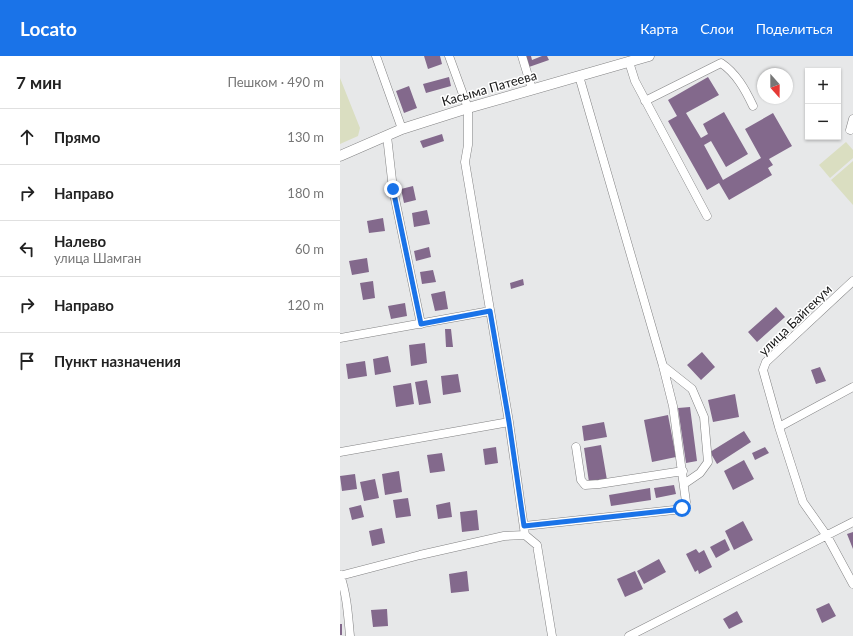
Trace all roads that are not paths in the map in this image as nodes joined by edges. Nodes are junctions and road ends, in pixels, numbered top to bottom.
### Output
1 (376, 56) edge
2 (449, 56) edge
3 (522, 56) edge
4 (649, 56) edge
5 (629, 62) junction
6 (579, 76) junction
7 (532, 89) junction
8 (645, 101) junction
9 (753, 106) dead end
10 (468, 108) junction
11 (853, 119) edge
12 (402, 129) junction
13 (850, 130) dead end
14 (387, 136) junction
15 (340, 156) edge
16 (707, 216) dead end
17 (853, 282) edge
18 (490, 311) junction
19 (421, 324) junction
20 (340, 338) edge
21 (663, 366) junction
22 (853, 387) edge
23 (509, 422) junction
24 (779, 427) junction
25 (576, 447) dead end
26 (340, 452) edge
27 (683, 471) junction
28 (684, 484) junction
29 (853, 522) edge
30 (524, 526) junction
31 (525, 535) junction
32 (827, 536) junction
33 (340, 576) edge
34 (853, 584) edge
35 (350, 636) edge
36 (552, 636) edge
37 (629, 636) edge

1 - 12 street
2 - 10 street
3 - 7 street
4 - 5 main road, Касыма Патеева
5 - 6 main road, Касыма Патеева
5 - 8 street
6 - 7 main road, Касыма Патеева
6 - 21 street
7 - 10 main road, Касыма Патеева
8 - 9 street
8 - 16 street
10 - 12 main road, Касыма Патеева
10 - 18 street
11 - 13 street
12 - 14 main road, Касыма Патеева
14 - 15 main road, Касыма Патеева
14 - 19 street
17 - 24 street, улица Байгекум
18 - 19 street
18 - 23 street
19 - 20 street
21 - 27 street
21 - 28 street
22 - 24 street
23 - 26 street
23 - 30 street
24 - 32 street, улица Байгекум
25 - 27 street
27 - 28 street
28 - 30 street
29 - 32 street
30 - 31 street
31 - 33 street
31 - 36 street
32 - 34 street, улица Байгекум
32 - 37 street
33 - 35 street

